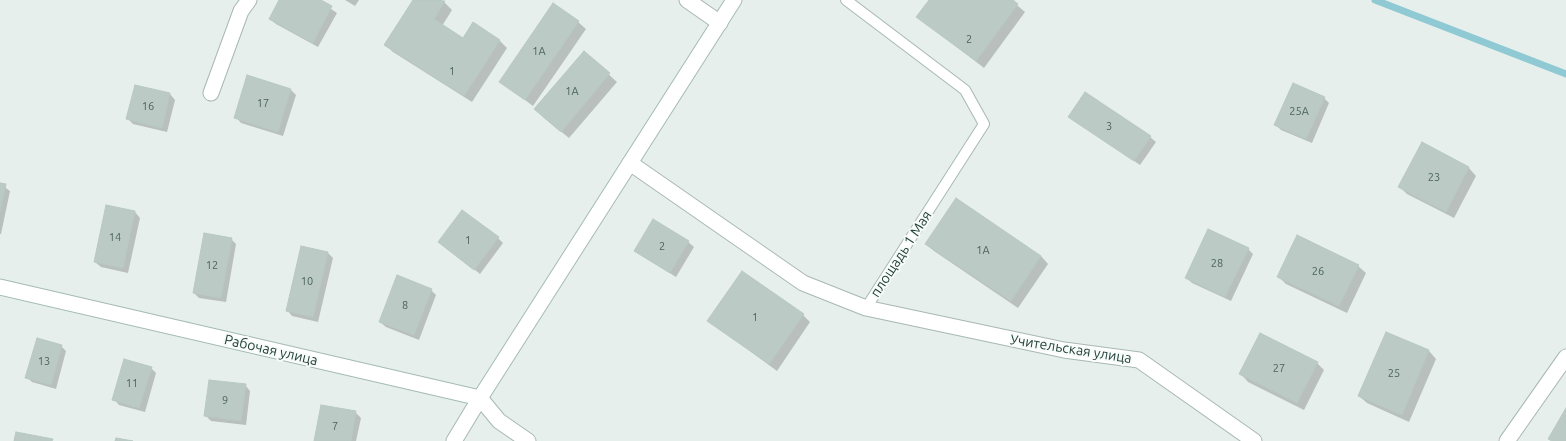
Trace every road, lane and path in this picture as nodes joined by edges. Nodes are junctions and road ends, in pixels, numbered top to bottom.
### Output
1 (249, 0) edge
2 (686, 0) edge
3 (734, 0) edge
4 (846, 0) edge
5 (720, 22) junction
6 (211, 93) dead end
7 (630, 163) junction
8 (0, 288) edge
9 (866, 308) junction
10 (1566, 357) edge
11 (480, 398) junction
12 (454, 441) edge
13 (528, 441) edge
14 (1254, 441) edge
15 (1507, 441) edge

1 - 6 street
2 - 5 street
3 - 5 street
4 - 9 lane, площадь 1 Мая
5 - 7 street
7 - 9 street, площадь 1 Мая
7 - 11 street
8 - 11 street, Рабочая улица
9 - 14 street, Учительская улица
10 - 15 street
11 - 12 street
11 - 13 street

